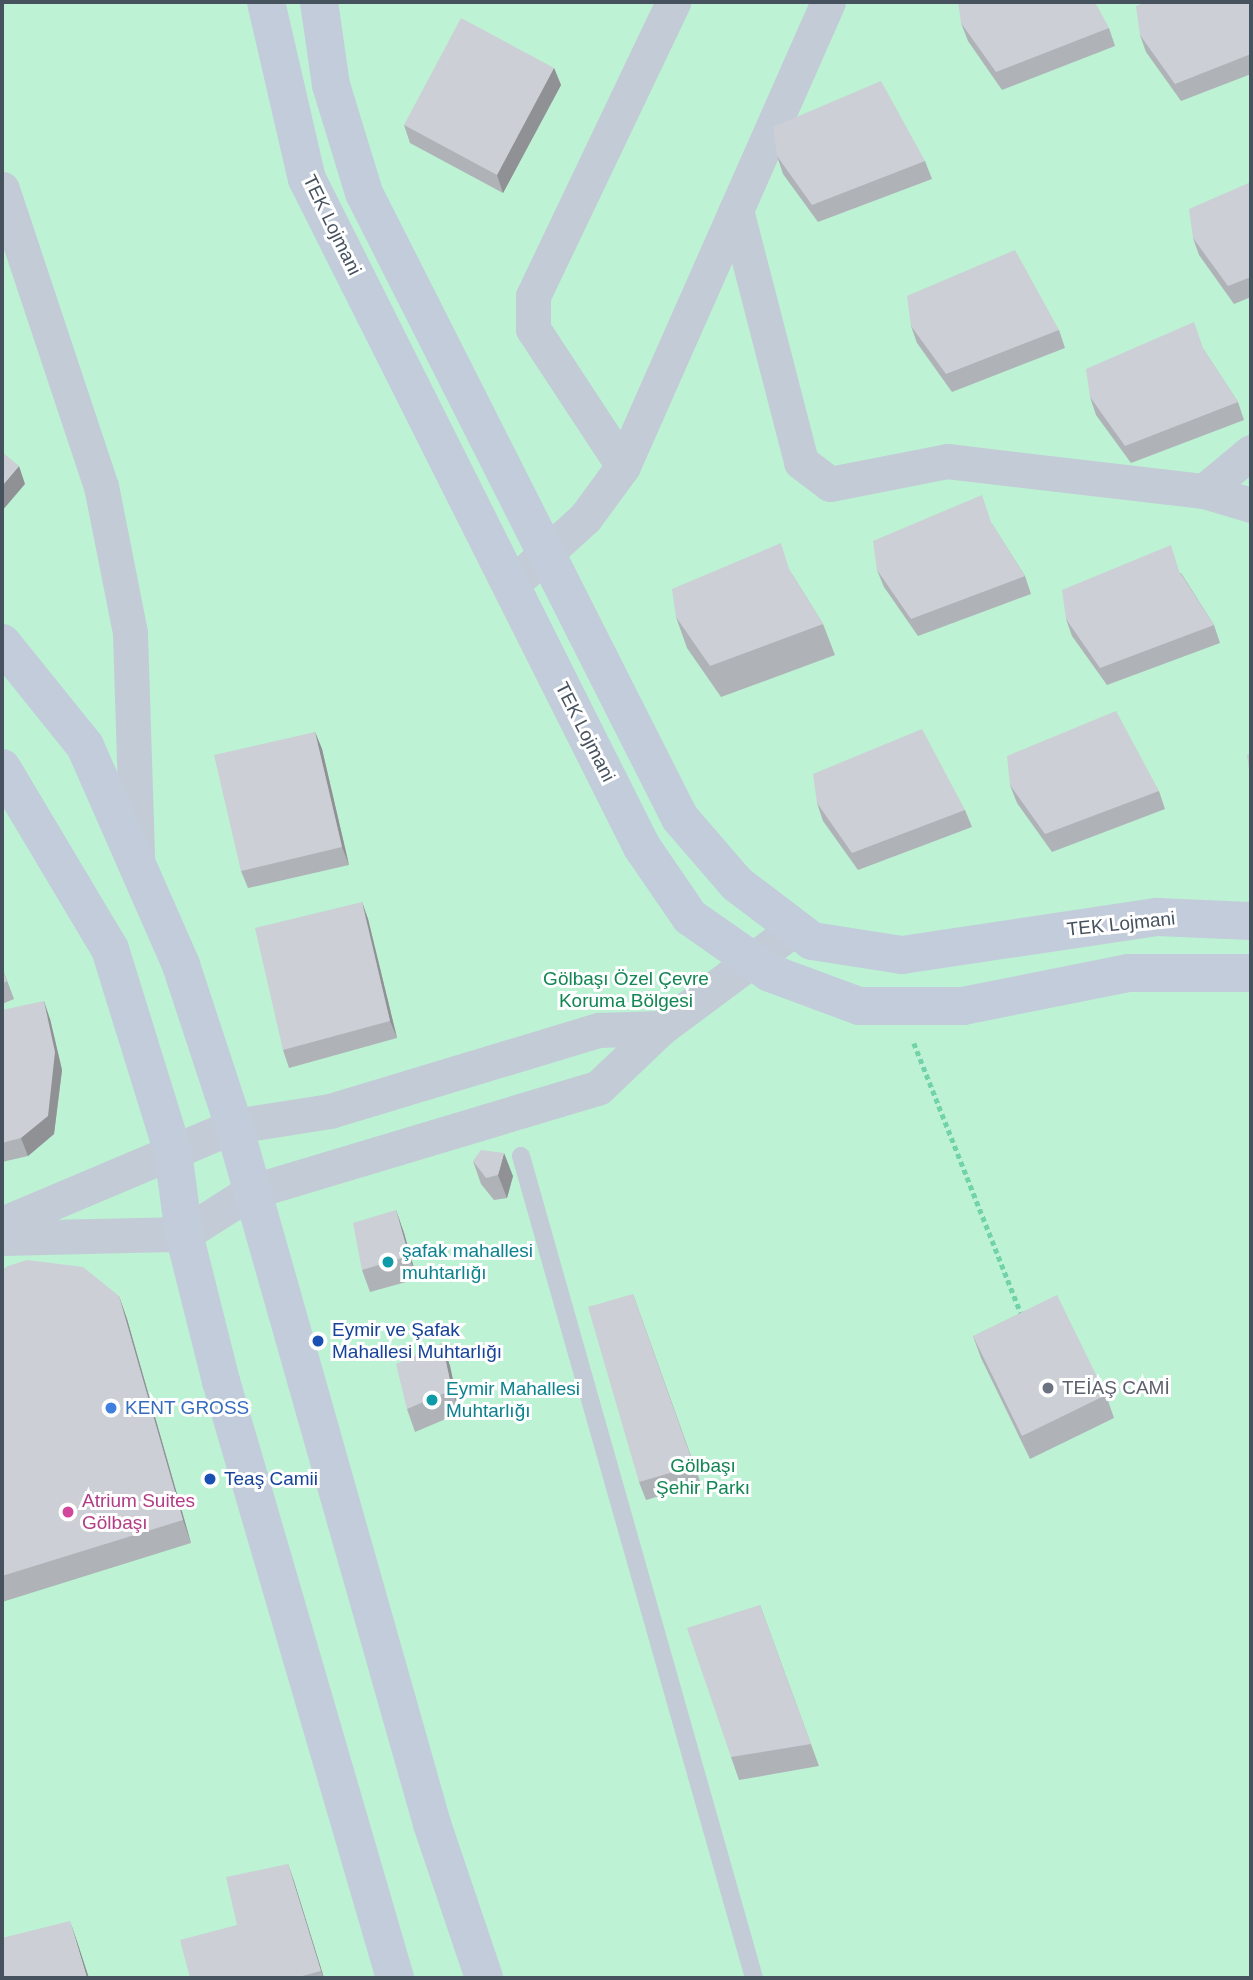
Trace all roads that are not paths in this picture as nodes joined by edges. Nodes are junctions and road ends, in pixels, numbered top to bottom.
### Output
1 (266, 2) edge
2 (319, 2) edge
3 (673, 2) edge
4 (828, 2) edge
5 (2, 189) edge
6 (736, 210) junction
7 (1251, 452) edge
8 (623, 466) junction
9 (1204, 491) junction
10 (1251, 505) edge
11 (547, 555) junction
12 (511, 585) junction
13 (2, 643) edge
14 (2, 768) edge
15 (137, 865) junction
16 (1251, 921) edge
17 (795, 928) junction
18 (752, 961) junction
19 (1251, 973) edge
20 (661, 1028) junction
21 (234, 1126) junction
22 (173, 1152) junction
23 (521, 1156) dead end
24 (250, 1192) junction
25 (2, 1224) edge
26 (184, 1234) junction
27 (2, 1238) edge
28 (395, 1978) edge
29 (484, 1978) edge
30 (754, 1978) edge

1 - 12 street, TEK Lojmani
2 - 11 street, TEK Lojmani
3 - 8 street
4 - 6 street
5 - 15 street
6 - 8 street
6 - 9 street
7 - 9 street
8 - 11 street
9 - 10 street
11 - 12 street
11 - 17 street, TEK Lojmani
12 - 18 street, TEK Lojmani
13 - 15 street
14 - 22 street
15 - 21 street
16 - 17 street, TEK Lojmani
17 - 18 street
18 - 19 street, TEK Lojmani
18 - 20 street
20 - 21 street
20 - 24 street
21 - 22 street
21 - 24 street
22 - 25 street
22 - 26 street
23 - 30 lane
24 - 26 street
24 - 29 street
26 - 27 street
26 - 28 street

